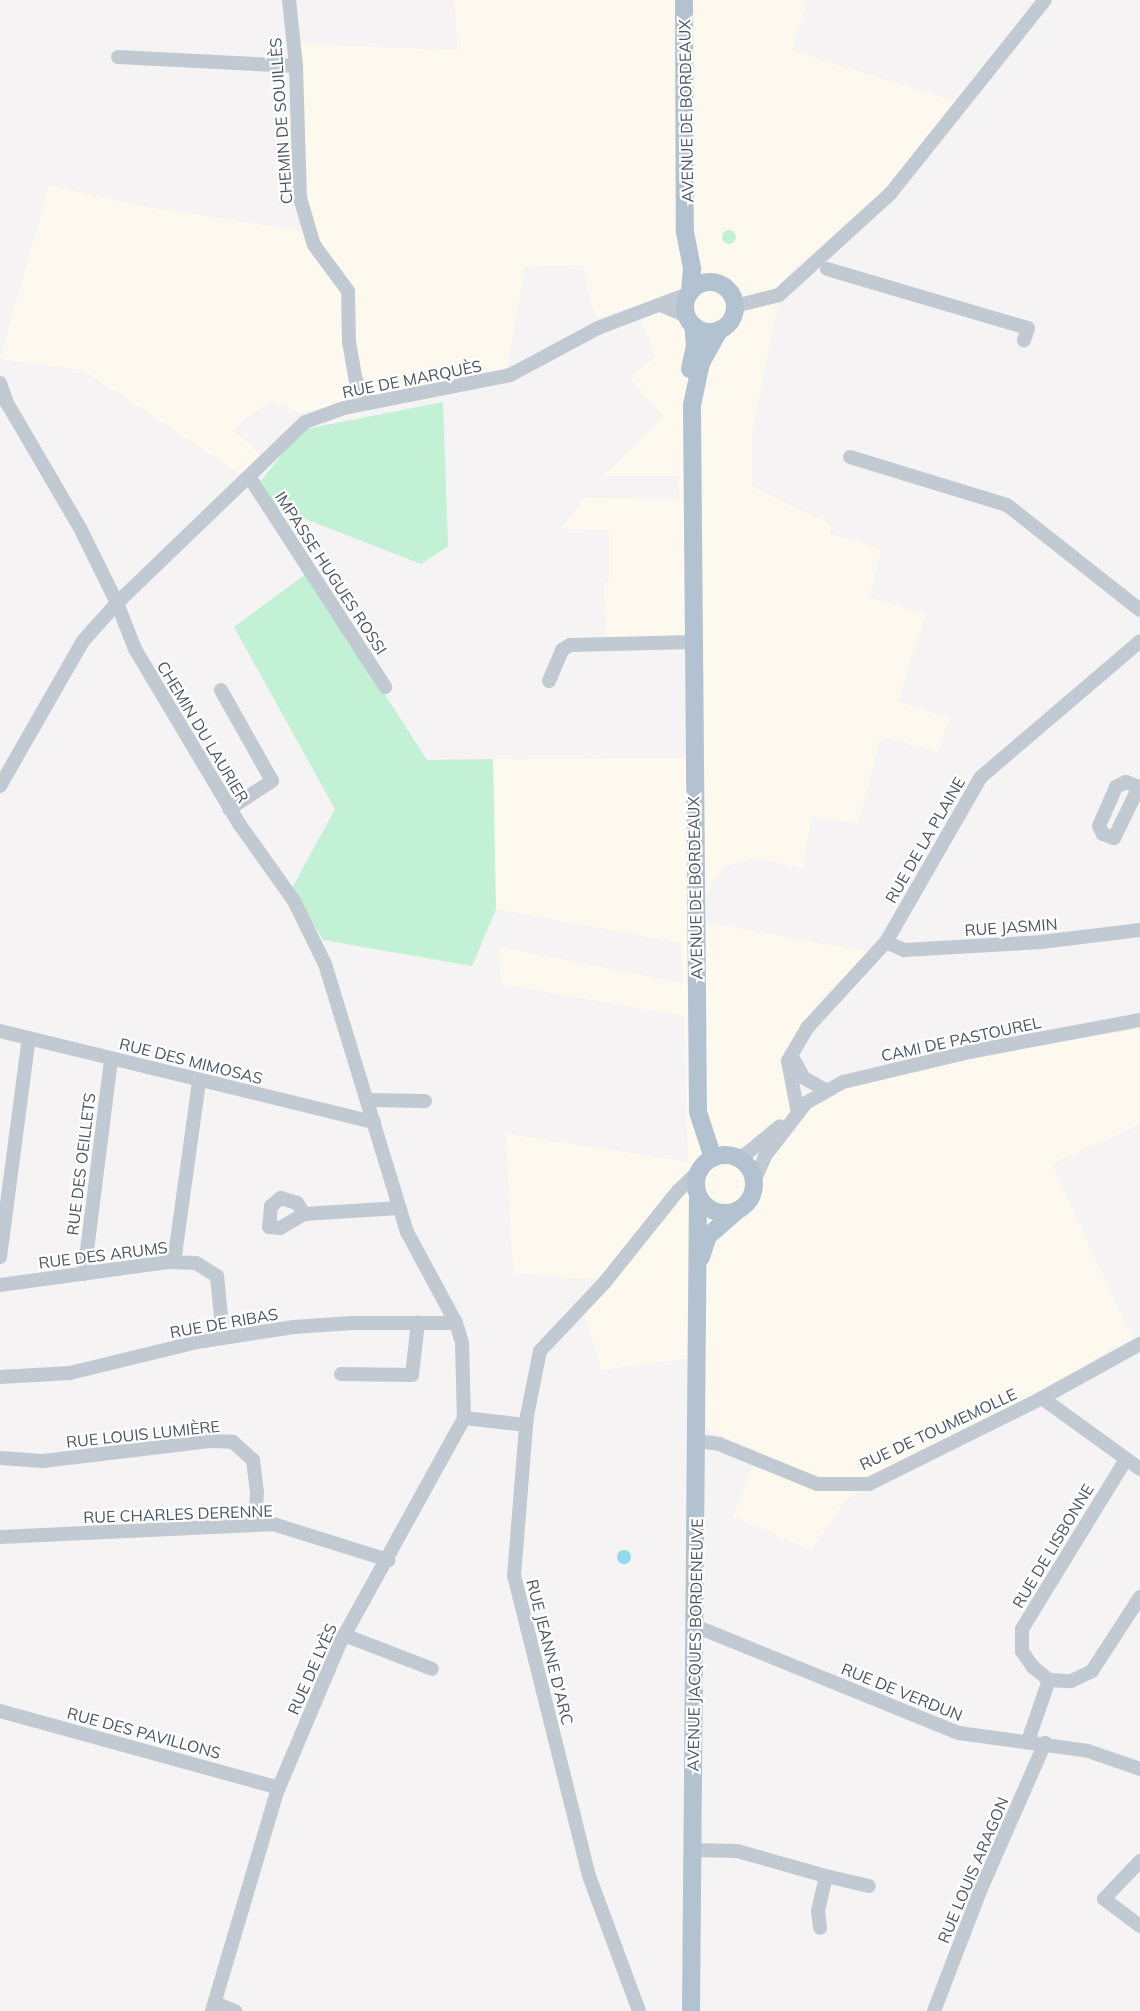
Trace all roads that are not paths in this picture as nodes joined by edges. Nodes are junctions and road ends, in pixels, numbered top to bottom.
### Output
1 (289, 0) edge
2 (684, 0) edge
3 (1045, 0) edge
4 (118, 57) dead end
5 (296, 66) junction
6 (687, 222) junction
7 (827, 269) dead end
8 (720, 285) junction
9 (690, 293) junction
10 (663, 306) junction
11 (735, 306) junction
12 (690, 320) junction
13 (720, 330) junction
14 (1024, 340) dead end
15 (0, 383) edge
16 (369, 403) junction
17 (685, 447) junction
18 (850, 458) dead end
19 (250, 478) junction
20 (695, 504) junction
21 (117, 603) junction
22 (1140, 610) edge
23 (692, 615) junction
24 (1140, 641) edge
25 (693, 642) junction
26 (549, 681) dead end
27 (385, 687) dead end
28 (221, 690) dead end
29 (0, 786) edge
30 (230, 809) junction
31 (1140, 930) edge
32 (886, 942) junction
33 (1140, 1020) edge
34 (0, 1031) edge
35 (29, 1038) junction
36 (791, 1055) junction
37 (111, 1059) junction
38 (199, 1081) junction
39 (826, 1090) junction
40 (368, 1100) junction
41 (425, 1101) dead end
42 (798, 1113) junction
43 (374, 1122) junction
44 (734, 1157) junction
45 (706, 1164) junction
46 (754, 1181) junction
47 (698, 1195) junction
48 (675, 1196) junction
49 (399, 1208) junction
50 (737, 1211) junction
51 (304, 1214) dead end
52 (0, 1257) edge
53 (174, 1262) junction
54 (84, 1274) junction
55 (698, 1279) junction
56 (0, 1284) edge
57 (418, 1322) junction
58 (456, 1323) junction
59 (223, 1337) junction
60 (1140, 1344) edge
61 (341, 1374) dead end
62 (0, 1377) edge
63 (1042, 1398) junction
64 (464, 1418) junction
65 (526, 1425) junction
66 (698, 1441) junction
67 (0, 1458) edge
68 (1126, 1459) junction
69 (1140, 1469) edge
70 (255, 1525) junction
71 (0, 1537) edge
72 (388, 1560) junction
73 (1140, 1597) edge
74 (695, 1626) junction
75 (344, 1635) junction
76 (432, 1669) dead end
77 (1049, 1680) junction
78 (0, 1711) edge
79 (1028, 1741) junction
80 (1046, 1743) junction
81 (1139, 1767) edge
82 (279, 1788) junction
83 (693, 1850) junction
84 (1140, 1861) edge
85 (826, 1876) junction
86 (869, 1886) dead end
87 (1140, 1926) edge
88 (820, 1928) dead end
89 (213, 2007) edge
90 (235, 2011) edge
91 (639, 2011) edge
92 (691, 2011) edge
93 (934, 2011) edge

1 - 5 street, CHEMIN DE SOUILLÈS
2 - 6 main road, AVENUE DE BORDEAUX
3 - 11 street
4 - 5 street
5 - 16 street, CHEMIN DE SOUILLÈS
6 - 8 main road, AVENUE DE BORDEAUX
6 - 9 main road, AVENUE DE BORDEAUX
7 - 14 street
8 - 9 main road
8 - 11 main road
9 - 10 street, RUE DE MARQUÈS
9 - 12 main road
10 - 12 street
10 - 16 street, RUE DE MARQUÈS
11 - 13 main road
12 - 13 main road
12 - 17 main road, AVENUE DE BORDEAUX
13 - 20 main road, AVENUE DE BORDEAUX
15 - 21 street, CHEMIN DU LAURIER
16 - 19 street, RUE DE MARQUÈS
17 - 20 main road
17 - 23 main road, AVENUE DE BORDEAUX
18 - 22 street
19 - 21 street, RUE DE MARQUÈS
19 - 27 street, IMPASSE HUGUES ROSSI
20 - 23 main road, AVENUE DE BORDEAUX
21 - 29 street, RUE DE MARQUÈS
21 - 30 street, CHEMIN DU LAURIER
23 - 25 main road, AVENUE DE BORDEAUX
24 - 32 street, RUE DE LA PLAINE
25 - 26 street
25 - 45 main road, AVENUE DE BORDEAUX
28 - 30 street
30 - 40 street, CHEMIN DU LAURIER
31 - 32 street, RUE JASMIN
32 - 36 street, RUE DE LA PLAINE
33 - 39 street, CAMI DE PASTOUREL
34 - 35 street, RUE DES MIMOSAS
35 - 37 street, RUE DES MIMOSAS
35 - 52 street
36 - 39 street
36 - 42 street
37 - 38 street, RUE DES MIMOSAS
37 - 54 street, RUE DES OEILLETS
38 - 43 street, RUE DES MIMOSAS
38 - 53 street
39 - 42 street, CAMI DE PASTOUREL
40 - 41 street
40 - 43 street, CHEMIN DU LAURIER
42 - 44 street, CAMI DE PASTOUREL
42 - 46 street, CAMI DE PASTOUREL
43 - 49 street, CHEMIN DU LAURIER
44 - 45 main road
44 - 46 main road
45 - 47 main road
45 - 48 street, RUE JEANNE D'ARC
46 - 50 main road
47 - 48 street
47 - 50 main road
47 - 55 main road, AVENUE JACQUES BORDENEUVE
48 - 65 street, RUE JEANNE D'ARC
49 - 51 street
49 - 58 street, CHEMIN DU LAURIER
50 - 55 main road, AVENUE JACQUES BORDENEUVE
53 - 54 street, RUE DES ARUMS
53 - 59 street, RUE DES ARUMS
54 - 56 street, RUE DES ARUMS
55 - 66 main road, AVENUE JACQUES BORDENEUVE
57 - 58 street, RUE DE RIBAS
57 - 59 street, RUE DE RIBAS
57 - 61 street
58 - 64 street, CHEMIN DU LAURIER
59 - 62 street, RUE DE RIBAS
60 - 63 street
63 - 66 street, RUE DE TOUMEMOLLE
63 - 68 street, RUE DE TOUMEMOLLE
64 - 65 street
64 - 72 street, RUE DE LYÈS
65 - 91 street, RUE JEANNE D'ARC
66 - 74 main road, AVENUE JACQUES BORDENEUVE
67 - 70 street, RUE LOUIS LUMIÈRE
68 - 69 street, RUE DE TOUMEMOLLE
68 - 77 street, RUE DE LISBONNE
70 - 71 street, RUE CHARLES DERENNE
70 - 72 street, RUE CHARLES DERENNE
72 - 75 street, RUE DE LYÈS
73 - 77 street
74 - 79 street, RUE DE VERDUN
74 - 83 main road, AVENUE JACQUES BORDENEUVE
75 - 76 street
75 - 82 street, RUE DE LYÈS
77 - 79 street
78 - 82 street, RUE DES PAVILLONS
79 - 80 street, RUE DE VERDUN
80 - 81 street, RUE DE VERDUN
80 - 93 street, RUE LOUIS ARAGON
82 - 89 street, RUE DE LYÈS
83 - 85 street
83 - 92 main road, AVENUE JACQUES BORDENEUVE
84 - 87 street
85 - 86 street
85 - 88 street
89 - 90 street

